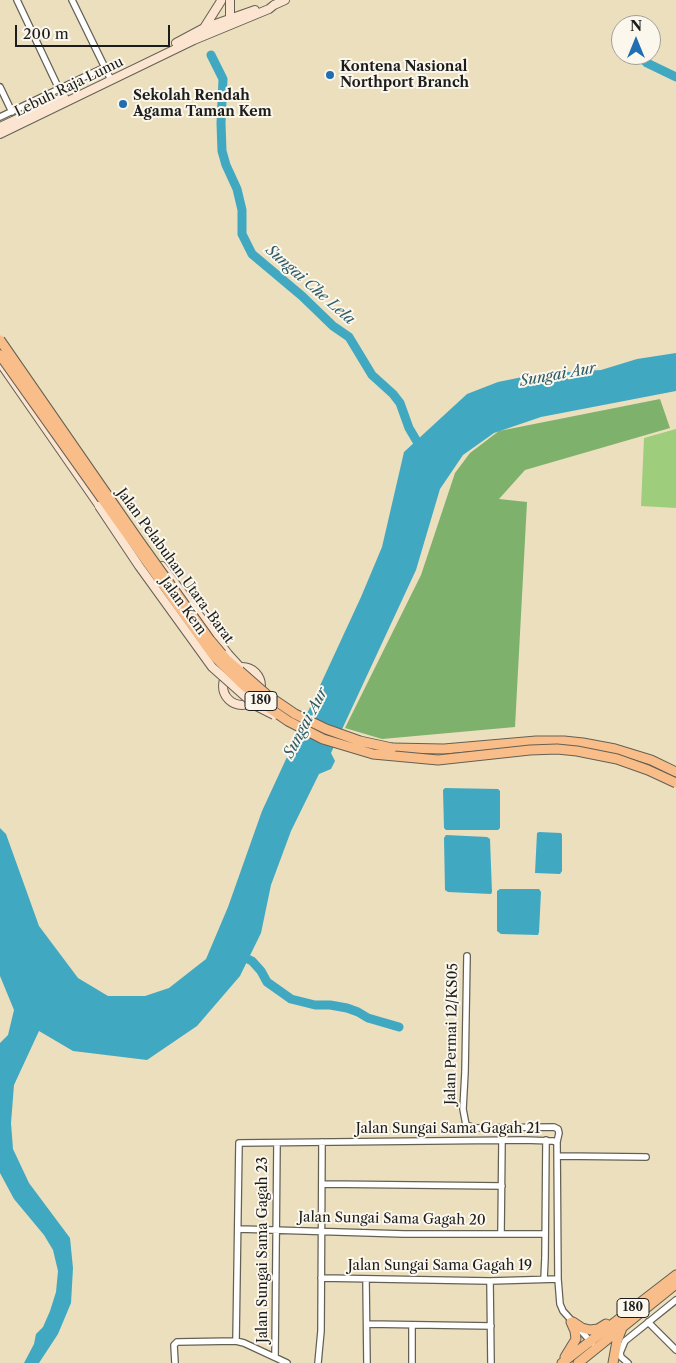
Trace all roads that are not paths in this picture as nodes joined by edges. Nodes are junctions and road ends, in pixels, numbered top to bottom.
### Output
1 (17, 0) edge
2 (72, 0) edge
3 (230, 0) edge
4 (285, 0) edge
5 (221, 1) edge
6 (230, 23) junction
7 (221, 26) junction
8 (204, 28) junction
9 (104, 67) junction
10 (110, 78) junction
11 (0, 87) edge
12 (59, 89) junction
13 (12, 112) junction
14 (1, 115) edge
15 (0, 127) edge
16 (0, 134) edge
17 (0, 335) edge
18 (0, 340) edge
19 (0, 355) edge
20 (0, 362) edge
21 (98, 506) junction
22 (136, 531) junction
23 (237, 668) junction
24 (226, 675) junction
25 (295, 714) junction
26 (288, 721) junction
27 (676, 772) edge
28 (676, 783) edge
29 (466, 956) dead end
30 (502, 1140) junction
31 (546, 1140) junction
32 (322, 1142) junction
33 (557, 1142) junction
34 (276, 1143) junction
35 (558, 1156) junction
36 (646, 1157) dead end
37 (322, 1184) junction
38 (502, 1186) junction
39 (239, 1229) junction
40 (276, 1230) junction
41 (321, 1231) junction
42 (501, 1233) junction
43 (545, 1234) junction
44 (676, 1275) edge
45 (321, 1278) junction
46 (366, 1279) junction
47 (544, 1279) junction
48 (558, 1279) junction
49 (490, 1280) junction
50 (676, 1284) edge
51 (676, 1300) edge
52 (637, 1305) junction
53 (571, 1320) junction
54 (648, 1322) junction
55 (367, 1324) junction
56 (412, 1325) junction
57 (491, 1326) junction
58 (623, 1326) junction
59 (236, 1341) junction
60 (594, 1345) junction
61 (676, 1350) edge
62 (275, 1357) junction
63 (175, 1363) edge
64 (288, 1363) edge
65 (318, 1363) edge
66 (367, 1363) edge
67 (412, 1363) edge
68 (491, 1363) edge
69 (561, 1363) edge
70 (578, 1363) edge
71 (613, 1363) edge
72 (628, 1363) edge

1 - 12 street
2 - 9 street
3 - 6 street
4 - 6 street
5 - 7 street
5 - 8 street
6 - 7 street
7 - 8 street, Lebuh Raja Lumu
7 - 10 street, Lebuh Raja Lumu
8 - 10 street, Lebuh Raja Lumu
9 - 10 street
9 - 12 street
10 - 15 street, Lebuh Raja Lumu
10 - 16 street, Lebuh Raja Lumu
11 - 13 street
12 - 13 street
13 - 14 street
17 - 22 street, Jalan Kem
18 - 25 main road, Jalan Pelabuhan Utara-Barat / 180, bridge
19 - 26 main road, Jalan Pelabuhan Utara-Barat / 180, bridge
20 - 21 street, Jalan Kem
21 - 24 street, Jalan Kem
21 - 26 street, Jalan Kem, bridge
22 - 23 street, Jalan Kem
22 - 25 street, Jalan Kem, bridge
23 - 24 street
23 - 24 street
25 - 27 main road, Jalan Pelabuhan Utara-Barat / 180, bridge
26 - 28 main road, Jalan Pelabuhan Utara-Barat / 180, bridge
29 - 33 street, Jalan Permai 12/KS05
30 - 31 street, Jalan Sungai Sama Gagah 21
30 - 32 street, Jalan Sungai Sama Gagah 21
30 - 38 street
31 - 33 street, Jalan Sungai Sama Gagah 21
31 - 43 street
32 - 34 street, Jalan Sungai Sama Gagah 21
32 - 37 street
33 - 35 street, Jalan Sungai Sama Gagah 21
34 - 39 street, Jalan Sungai Sama Gagah 21
34 - 40 street, Jalan Sungai Sama Gagah 23
35 - 36 street
35 - 48 street, Jalan Sungai Sama Gagah 21
37 - 38 street
37 - 41 street
38 - 42 street
39 - 40 street, Jalan Sungai Sama Gagah 20
39 - 59 street
40 - 41 street, Jalan Sungai Sama Gagah 20
40 - 62 street, Jalan Sungai Sama Gagah 23
41 - 42 street, Jalan Sungai Sama Gagah 20
41 - 45 street
42 - 43 street, Jalan Sungai Sama Gagah 20
43 - 47 street
44 - 52 main road, 180
45 - 46 street, Jalan Sungai Sama Gagah 19
45 - 65 street
46 - 49 street, Jalan Sungai Sama Gagah 19
46 - 55 street
47 - 48 street, Jalan Sungai Sama Gagah 19
47 - 49 street, Jalan Sungai Sama Gagah 19
48 - 53 street, Jalan Sungai Sama Gagah 21
49 - 57 street
50 - 58 main road, 180
51 - 54 street
52 - 53 main road
52 - 60 main road, 180
53 - 60 street, Jalan Sungai Sama Gagah 21
53 - 69 main road
54 - 61 street
54 - 72 street
55 - 56 street
55 - 66 street
56 - 57 street
56 - 67 street
57 - 68 street
58 - 60 main road, 180
58 - 71 main road
59 - 62 street
59 - 63 street
60 - 69 main road, 180
60 - 70 main road, 180
62 - 64 street

